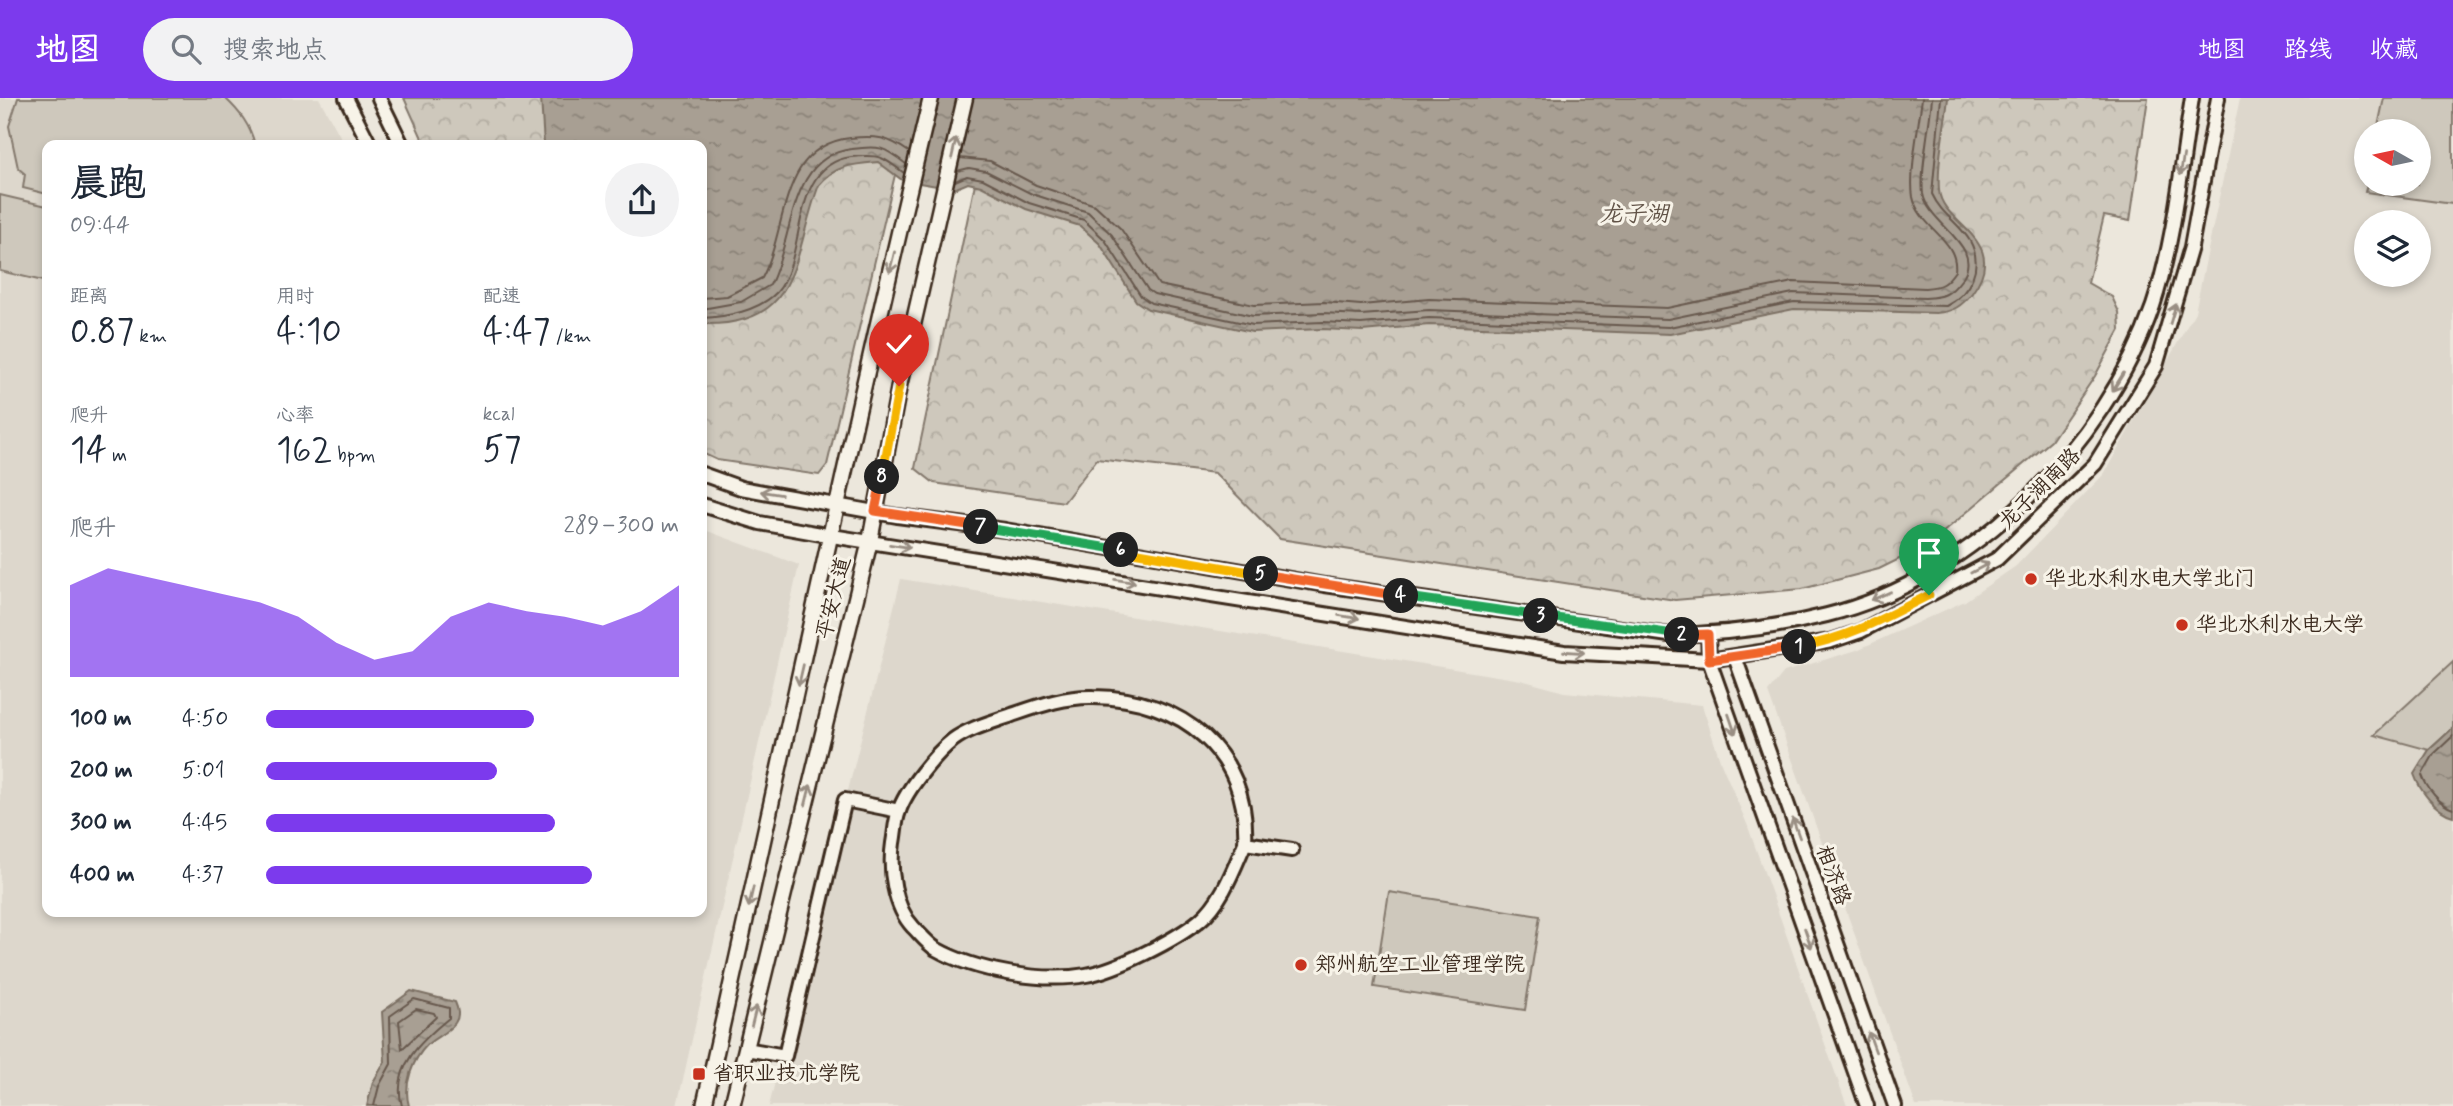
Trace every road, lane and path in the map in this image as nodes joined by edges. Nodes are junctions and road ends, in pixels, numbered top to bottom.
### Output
1 (346, 98) edge
2 (379, 98) edge
3 (932, 98) edge
4 (965, 98) edge
5 (2192, 98) edge
6 (2218, 98) edge
7 (367, 140) edge
8 (400, 140) edge
9 (707, 476) edge
10 (838, 504) junction
11 (707, 507) edge
12 (875, 511) junction
13 (832, 536) junction
14 (870, 541) junction
15 (1708, 634) junction
16 (1735, 657) junction
17 (1709, 660) junction
18 (899, 811) junction
19 (1245, 843) junction
20 (1292, 850) dead end
21 (746, 1049) junction
22 (704, 1106) edge
23 (732, 1106) edge
24 (1867, 1106) edge
25 (1895, 1106) edge

1 - 7 street
2 - 8 street
3 -> 10 main road, 平安大道
12 -> 4 main road, 平安大道
5 -> 15 street, 龙子湖南路
16 -> 6 street, 龙子湖南路
10 -> 9 street, 龙子湖南路
10 - 12 street, 龙子湖南路
10 - 13 main road, 平安大道
11 - 13 street, 龙子湖南路
12 - 14 main road, 平安大道
12 - 15 street, 龙子湖南路
13 - 14 street, 龙子湖南路
13 -> 22 main road, 平安大道
14 -> 17 street, 龙子湖南路
21 -> 14 main road, 平安大道
15 - 17 street
16 - 17 street, 龙子湖南路
25 -> 16 street, 相济路
17 -> 24 street
18 - 19 street
18 - 19 street
18 - 21 street
19 - 20 street
21 - 23 main road, 平安大道

